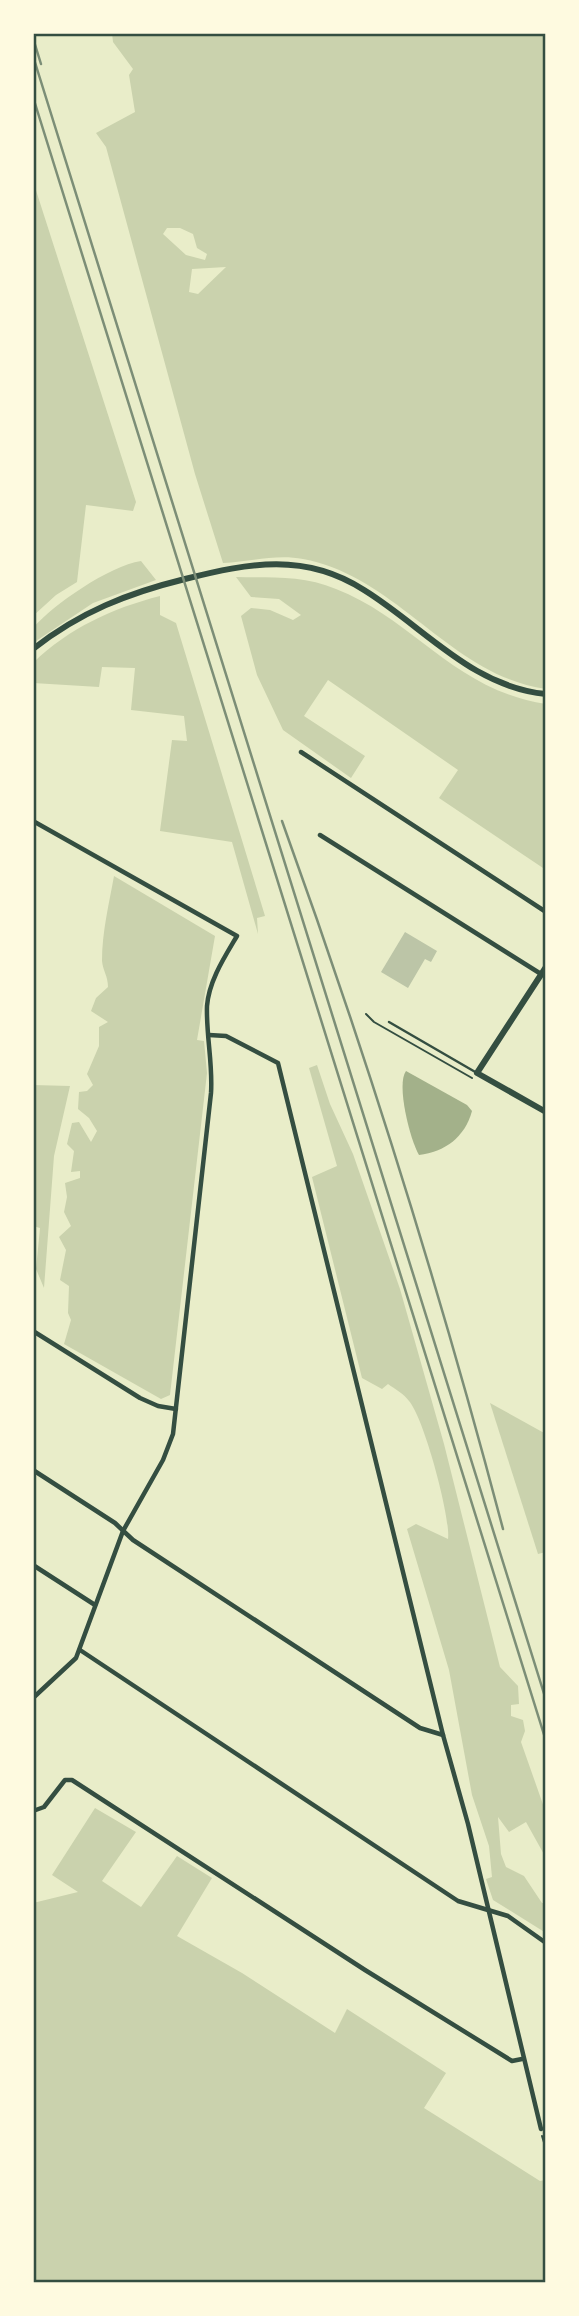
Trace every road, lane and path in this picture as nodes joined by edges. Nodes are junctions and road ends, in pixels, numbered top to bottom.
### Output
1 (33, 649) edge
2 (546, 694) edge
3 (301, 752) dead end
4 (33, 821) edge
5 (320, 835) dead end
6 (546, 912) edge
7 (546, 967) edge
8 (541, 979) junction
9 (366, 1014) dead end
10 (388, 1022) dead end
11 (209, 1035) junction
12 (460, 1071) dead end
13 (477, 1073) junction
14 (546, 1112) edge
15 (33, 1331) edge
16 (176, 1409) junction
17 (33, 1470) edge
18 (123, 1531) junction
19 (33, 1565) edge
20 (95, 1605) junction
21 (80, 1650) junction
22 (33, 1698) edge
23 (443, 1735) junction
24 (33, 1811) edge
25 (488, 1911) junction
26 (546, 1943) edge
27 (522, 2059) junction
28 (541, 2129) joint
29 (546, 2148) edge

1 - 2 street
3 - 6 street
4 - 11 street
5 - 8 street
7 - 8 street
8 - 13 street
9 - 12 path
10 - 13 lane
11 - 16 street
11 - 23 street
13 - 14 street
15 - 16 street
16 - 18 street
17 - 18 street
18 - 20 street
18 - 23 street
19 - 20 street
20 - 21 street
21 - 22 street
21 - 25 street
23 - 25 street
24 - 27 street
25 - 26 street
25 - 27 street
27 - 28 street
28 - 29 path

